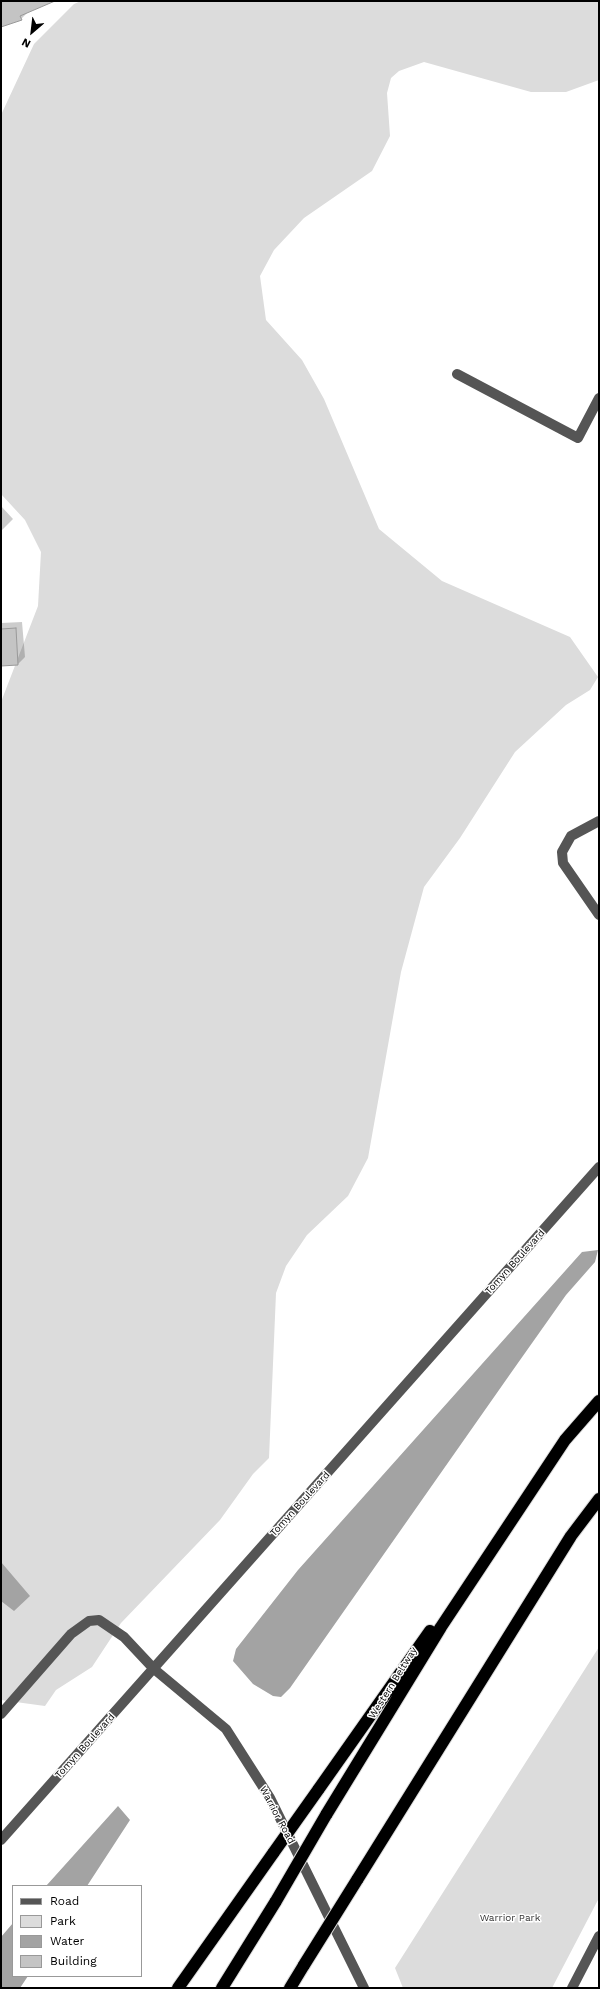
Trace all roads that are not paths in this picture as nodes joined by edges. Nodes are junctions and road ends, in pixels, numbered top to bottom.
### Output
1 (457, 374) dead end
2 (599, 398) edge
3 (599, 821) edge
4 (599, 915) edge
5 (599, 1167) edge
6 (599, 1401) edge
7 (565, 1440) junction
8 (599, 1499) edge
9 (154, 1669) junction
10 (1, 1714) edge
11 (1, 1840) edge
12 (599, 1936) edge
13 (178, 1988) edge
14 (222, 1988) edge
15 (290, 1988) edge
16 (364, 1988) edge
17 (572, 1988) edge

1 - 2 street
3 - 4 street
5 - 9 street, Tomyn Boulevard
6 - 7 highway, Western Beltway
7 - 13 highway, bridge
7 - 14 highway, Western Beltway, bridge
8 - 15 highway, bridge
9 - 10 street, Warrior Road
9 - 11 street, Tomyn Boulevard
9 - 16 street, Warrior Road
12 - 17 street

